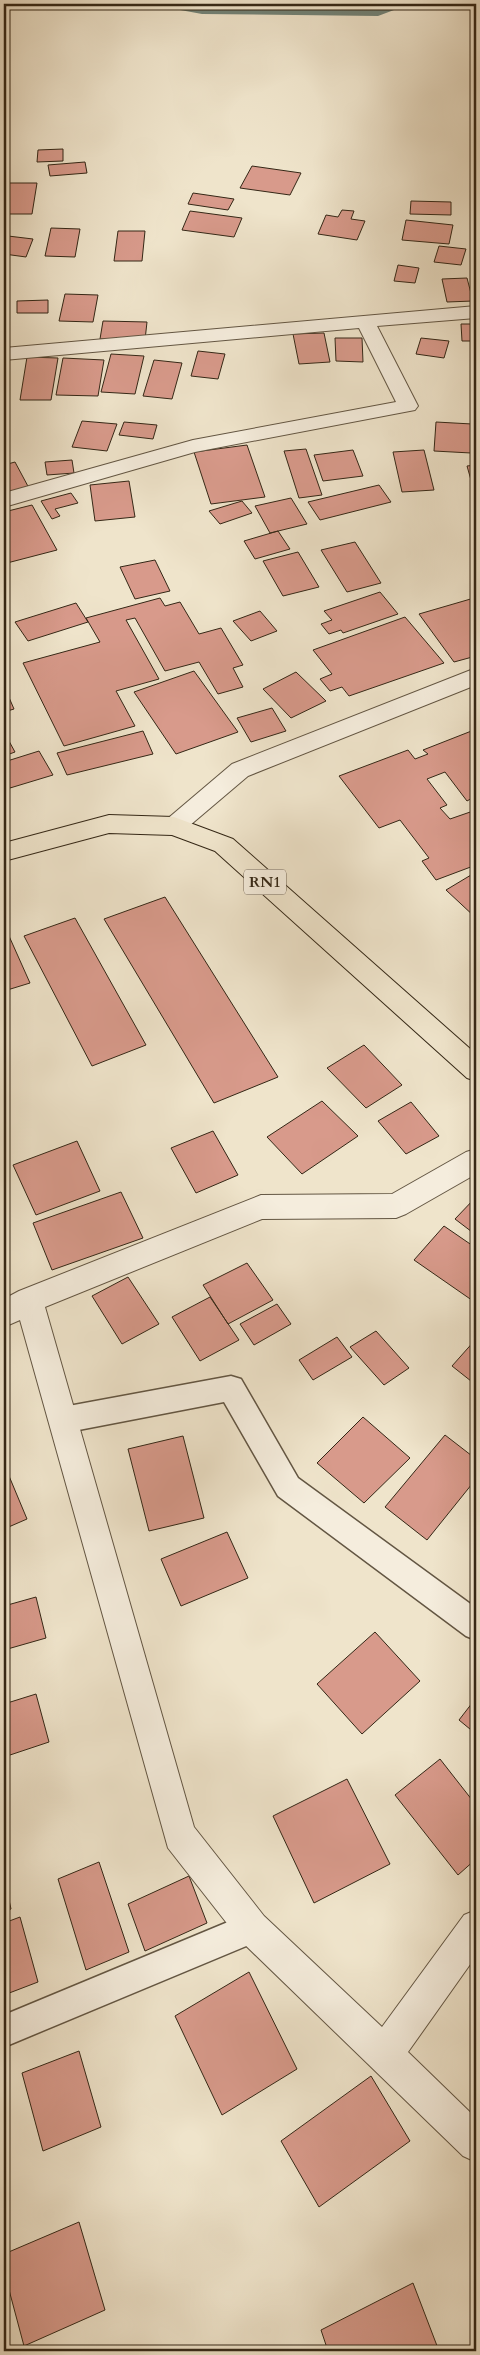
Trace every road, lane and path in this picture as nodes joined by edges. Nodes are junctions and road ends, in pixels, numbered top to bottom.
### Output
1 (476, 312) edge
2 (366, 323) junction
3 (4, 354) edge
4 (4, 500) edge
5 (476, 676) edge
6 (174, 826) junction
7 (4, 852) edge
8 (472, 1061) edge
9 (476, 1160) edge
10 (17, 1307) edge
11 (63, 1420) junction
12 (476, 1626) edge
13 (476, 1927) edge
14 (252, 1928) junction
15 (4, 2031) edge
16 (384, 2055) junction
17 (476, 2143) edge

1 - 2 street
2 - 3 street
2 - 4 street
5 - 6 street
6 - 7 highway, RN1
6 - 8 highway, RN1
9 - 10 street
10 - 11 street
11 - 12 lane
11 - 14 street
13 - 16 street
14 - 15 lane
14 - 16 street
16 - 17 street

